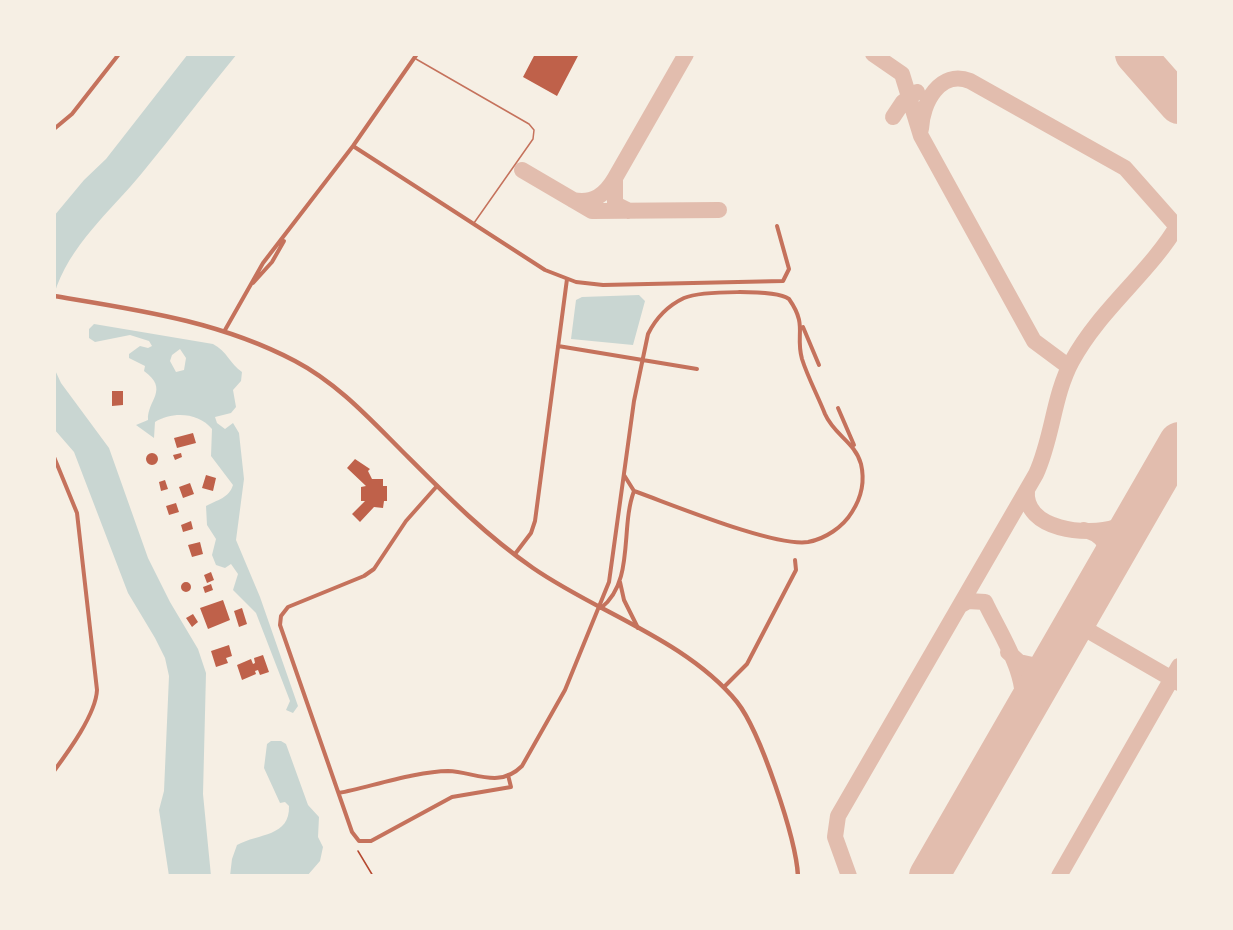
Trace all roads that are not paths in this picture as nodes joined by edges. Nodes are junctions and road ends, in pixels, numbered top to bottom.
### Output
1 (119, 54) edge
2 (415, 56) edge
3 (54, 129) edge
4 (353, 146) junction
5 (474, 224) junction
6 (777, 226) dead end
7 (567, 279) junction
8 (54, 296) edge
9 (802, 326) junction
10 (225, 330) junction
11 (558, 346) junction
12 (642, 359) junction
13 (819, 365) dead end
14 (697, 369) dead end
15 (838, 408) dead end
16 (854, 446) junction
17 (54, 457) edge
18 (624, 475) junction
19 (437, 486) junction
20 (634, 491) junction
21 (515, 554) junction
22 (795, 560) dead end
23 (620, 577) junction
24 (601, 608) junction
25 (640, 631) junction
26 (724, 687) junction
27 (54, 771) edge
28 (508, 775) junction
29 (339, 793) junction
30 (798, 876) edge

1 - 3 street
2 - 4 street
2 - 5 lane
4 - 5 street
4 - 10 street
5 - 7 street
6 - 7 street
7 - 11 street
8 - 10 street
9 - 12 street
9 - 13 street
9 - 16 street
10 - 19 street
11 - 12 street
11 - 21 street
12 - 14 street
12 - 18 street
15 - 16 street
16 - 20 street
17 - 27 street
18 - 20 street
18 - 24 street
19 - 21 street
19 - 29 street
20 - 23 street
21 - 24 street
22 - 26 street
23 - 24 street
23 - 25 street
24 - 25 street
24 - 28 street
25 - 26 street
26 - 30 street
28 - 29 street
28 - 29 street

